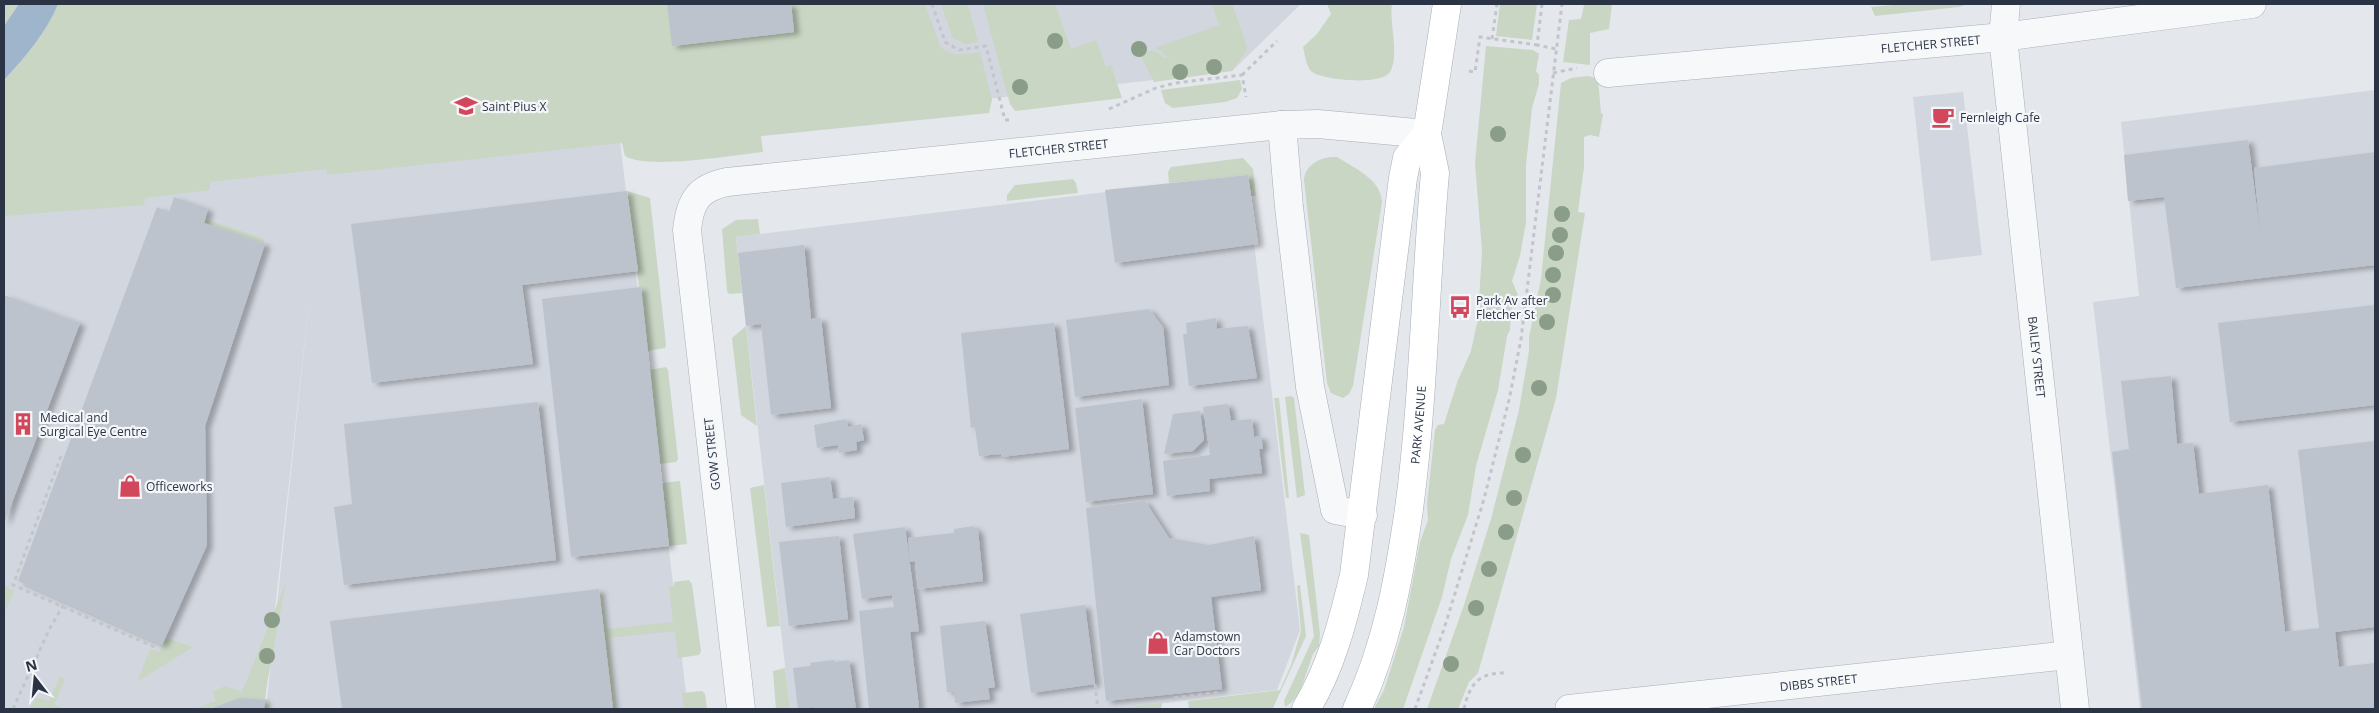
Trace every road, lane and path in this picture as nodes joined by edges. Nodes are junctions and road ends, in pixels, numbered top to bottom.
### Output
1 (932, 4) edge
2 (1447, 4) edge
3 (1496, 4) edge
4 (1542, 4) edge
5 (1562, 4) edge
6 (2006, 4) edge
7 (2252, 4) edge
8 (2212, 6) edge
9 (2003, 38) junction
10 (1492, 39) junction
11 (1277, 41) dead end
12 (1537, 45) junction
13 (1556, 49) junction
14 (1468, 70) dead end
15 (1608, 73) dead end
16 (1242, 75) junction
17 (1246, 97) dead end
18 (1101, 110) dead end
19 (1015, 119) dead end
20 (1282, 125) junction
21 (1427, 134) junction
22 (694, 199) joint
23 (61, 456) dead end
24 (1363, 515) junction
25 (65, 602) dead end
26 (62, 606) junction
27 (157, 648) dead end
28 (2069, 654) junction
29 (1508, 673) dead end
30 (1095, 684) dead end
31 (1222, 692) dead end
32 (1174, 698) dead end
33 (13, 709) edge
34 (742, 709) edge
35 (1098, 709) edge
36 (1306, 709) edge
37 (1357, 709) edge
38 (1416, 709) edge
39 (1464, 709) edge
40 (1569, 709) edge
41 (2075, 709) edge

1 - 19 path
2 - 21 main road, PARK AVENUE
3 - 10 path
4 - 12 path
5 - 13 path
6 - 9 street, BAILEY STREET
7 - 8 street, FLETCHER STREET
8 - 9 street, FLETCHER STREET
9 - 15 street, FLETCHER STREET
9 - 28 street, BAILEY STREET
10 - 12 path
10 - 14 path
11 - 16 path
12 - 13 path
13 - 38 path
16 - 17 path
16 - 18 path
20 - 21 street, FLETCHER STREET
20 - 22 street, FLETCHER STREET
20 - 24 street
21 - 24 main road
21 - 37 main road, PARK AVENUE
22 - 34 street, GOW STREET
23 - 26 path
24 - 36 main road
25 - 26 path
26 - 27 path
26 - 33 path
28 - 40 street, DIBBS STREET
28 - 41 street, BAILEY STREET
29 - 39 path
30 - 35 path
31 - 32 path

